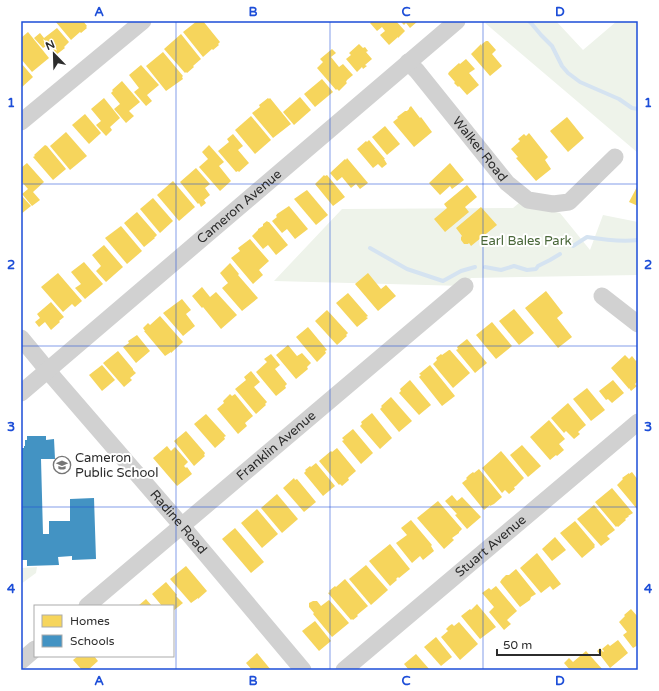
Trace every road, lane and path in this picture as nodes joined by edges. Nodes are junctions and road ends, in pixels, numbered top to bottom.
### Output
1 (143, 21) edge
2 (457, 21) edge
3 (408, 62) junction
4 (21, 122) edge
5 (615, 157) dead end
6 (466, 286) dead end
7 (602, 296) dead end
8 (638, 324) edge
9 (21, 338) edge
10 (48, 370) junction
11 (21, 393) edge
12 (638, 422) edge
13 (182, 526) junction
14 (88, 605) edge
15 (34, 650) edge
16 (21, 661) edge
17 (303, 670) edge
18 (344, 670) edge

1 - 4 street
2 - 3 street, Cameron Avenue
3 - 5 street, Walker Road
3 - 10 street, Cameron Avenue
6 - 13 street, Franklin Avenue
7 - 8 street
9 - 10 street, Radine Road
10 - 11 street, Cameron Avenue
10 - 13 street, Radine Road
12 - 18 street, Stuart Avenue
13 - 14 street, Franklin Avenue
13 - 17 street, Radine Road
15 - 16 street

